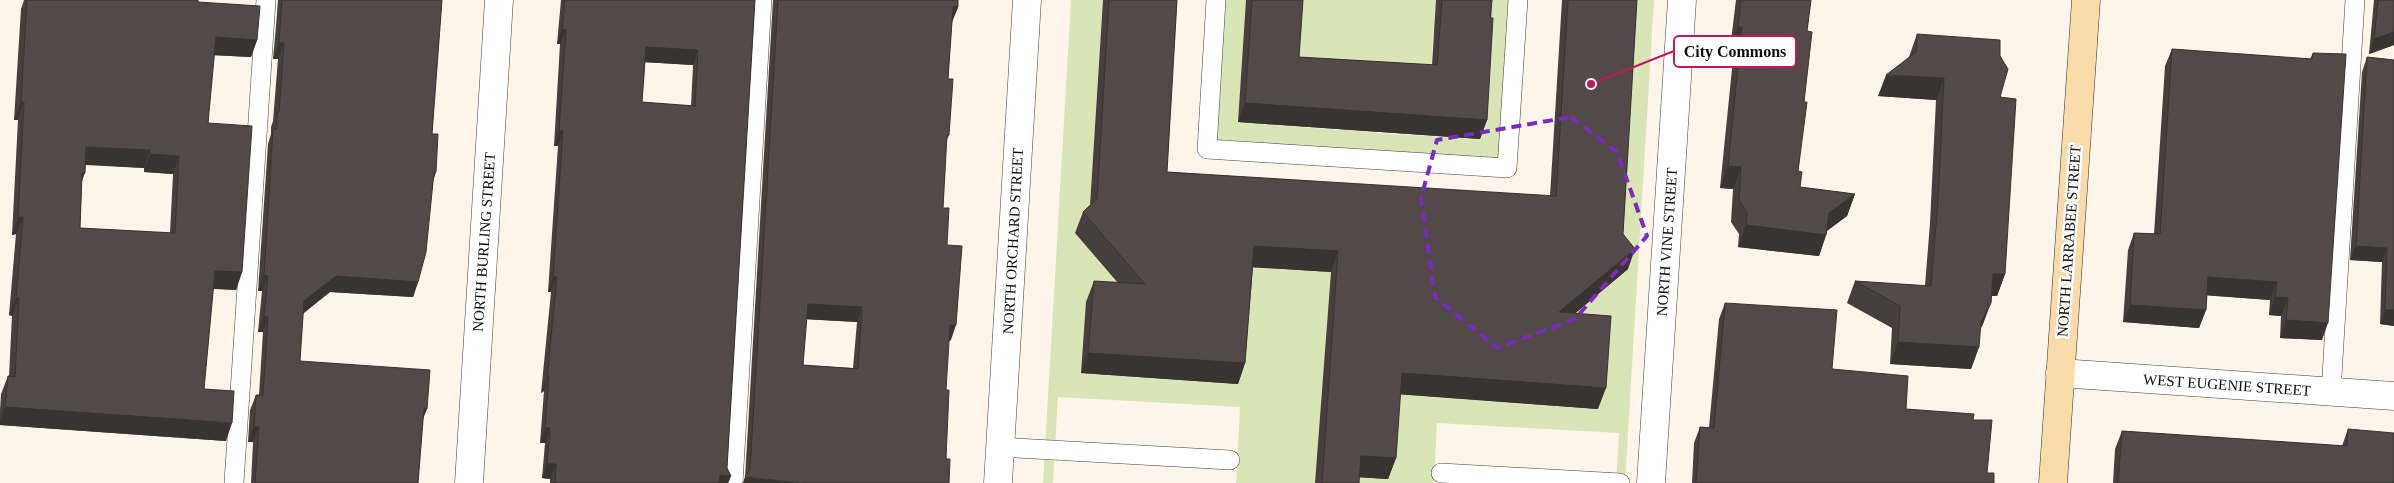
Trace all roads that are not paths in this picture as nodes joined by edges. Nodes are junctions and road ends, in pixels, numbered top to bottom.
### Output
1 (266, 0) edge
2 (499, 0) edge
3 (762, 0) edge
4 (1027, 0) edge
5 (1216, 0) edge
6 (1518, 0) edge
7 (1682, 0) edge
8 (2086, 0) edge
9 (2355, 0) edge
10 (2060, 373) junction
11 (2331, 392) junction
12 (2394, 396) edge
13 (1000, 447) junction
14 (1230, 460) dead end
15 (1441, 473) dead end
16 (234, 483) edge
17 (469, 483) edge
18 (733, 483) edge
19 (998, 483) edge
20 (1620, 483) edge
21 (1651, 483) edge
22 (2053, 483) edge

1 - 16 lane
2 - 17 street, NORTH BURLING STREET
3 - 18 lane
4 - 13 street, NORTH ORCHARD STREET
5 - 6 lane
7 - 21 street, NORTH VINE STREET
8 - 10 street, NORTH LARRABEE STREET
9 - 11 lane
10 - 11 street, WEST EUGENIE STREET
10 - 22 street, NORTH LARRABEE STREET
11 - 12 street, WEST EUGENIE STREET
13 - 14 lane
13 - 19 street, NORTH ORCHARD STREET
15 - 20 lane

